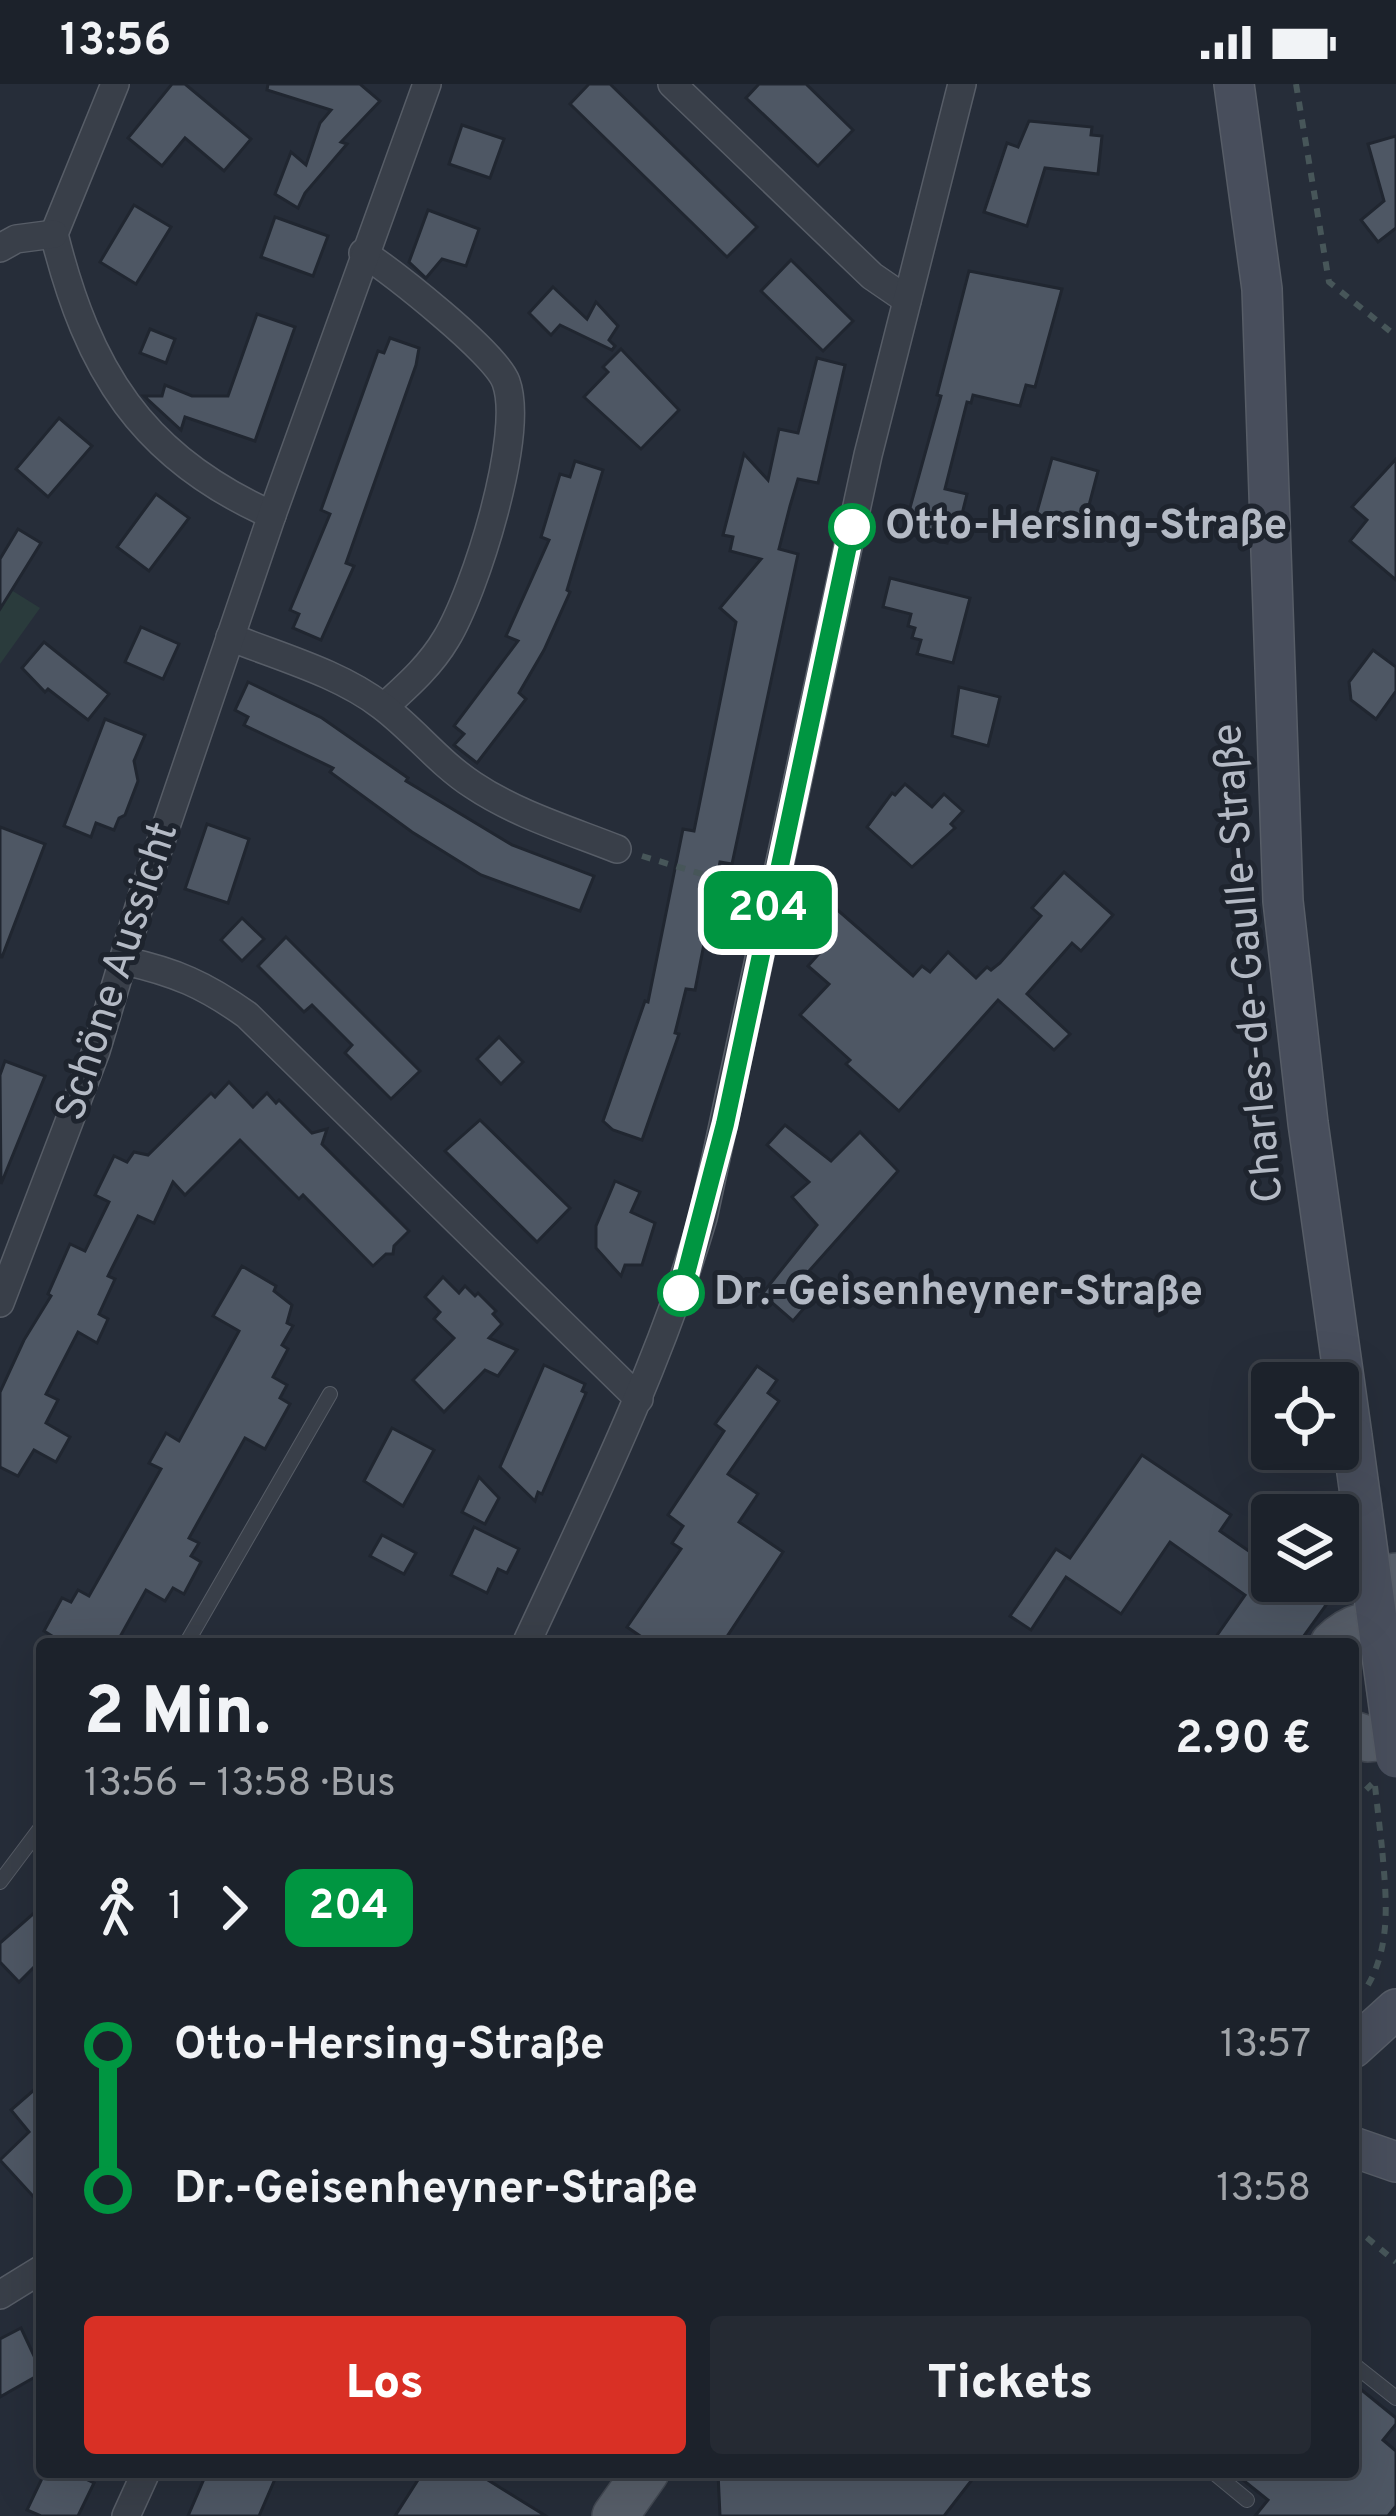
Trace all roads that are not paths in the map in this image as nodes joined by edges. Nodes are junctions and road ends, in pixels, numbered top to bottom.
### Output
1 (115, 84) edge
2 (427, 84) edge
3 (672, 84) edge
4 (962, 84) edge
5 (1234, 84) edge
6 (54, 233) junction
7 (0, 248) edge
8 (363, 253) junction
9 (907, 300) junction
10 (272, 515) junction
11 (230, 637) junction
12 (384, 707) junction
13 (617, 849) road end
14 (125, 961) junction
15 (0, 1304) edge
16 (330, 1394) dead end
17 (639, 1400) junction
18 (1396, 1576) edge
19 (1393, 1625) edge
20 (189, 1638) edge
21 (529, 1638) edge
22 (1340, 1638) edge
23 (1359, 1736) edge
24 (1391, 1756) edge
25 (36, 1834) edge
26 (0, 1882) edge
27 (1378, 2004) edge
28 (1359, 2037) edge
29 (1359, 2149) edge
30 (1396, 2162) edge
31 (36, 2273) edge
32 (0, 2295) edge
33 (1359, 2369) edge
34 (1396, 2398) edge
35 (143, 2478) edge
36 (642, 2478) edge
37 (1220, 2478) edge
38 (1247, 2500) dead end
39 (125, 2516) edge
40 (615, 2516) edge

1 - 6 street
2 - 8 street, Schöne Aussicht
3 - 9 street
4 - 9 street
5 - 24 street, Charles-de-Gaulle-Straße, bridge
6 - 7 street
6 - 10 street
8 - 10 street, Schöne Aussicht
8 - 12 street
9 - 17 street
10 - 11 street, Schöne Aussicht
11 - 12 street
11 - 14 street, Schöne Aussicht
12 - 13 street
14 - 15 street, Schöne Aussicht
14 - 17 street
16 - 20 lane
17 - 21 street
18 - 19 main road
19 - 22 main road
23 - 24 main road
25 - 26 lane
27 - 28 street
29 - 30 street
31 - 32 street
33 - 34 lane
35 - 39 street
36 - 40 main road
37 - 38 lane

